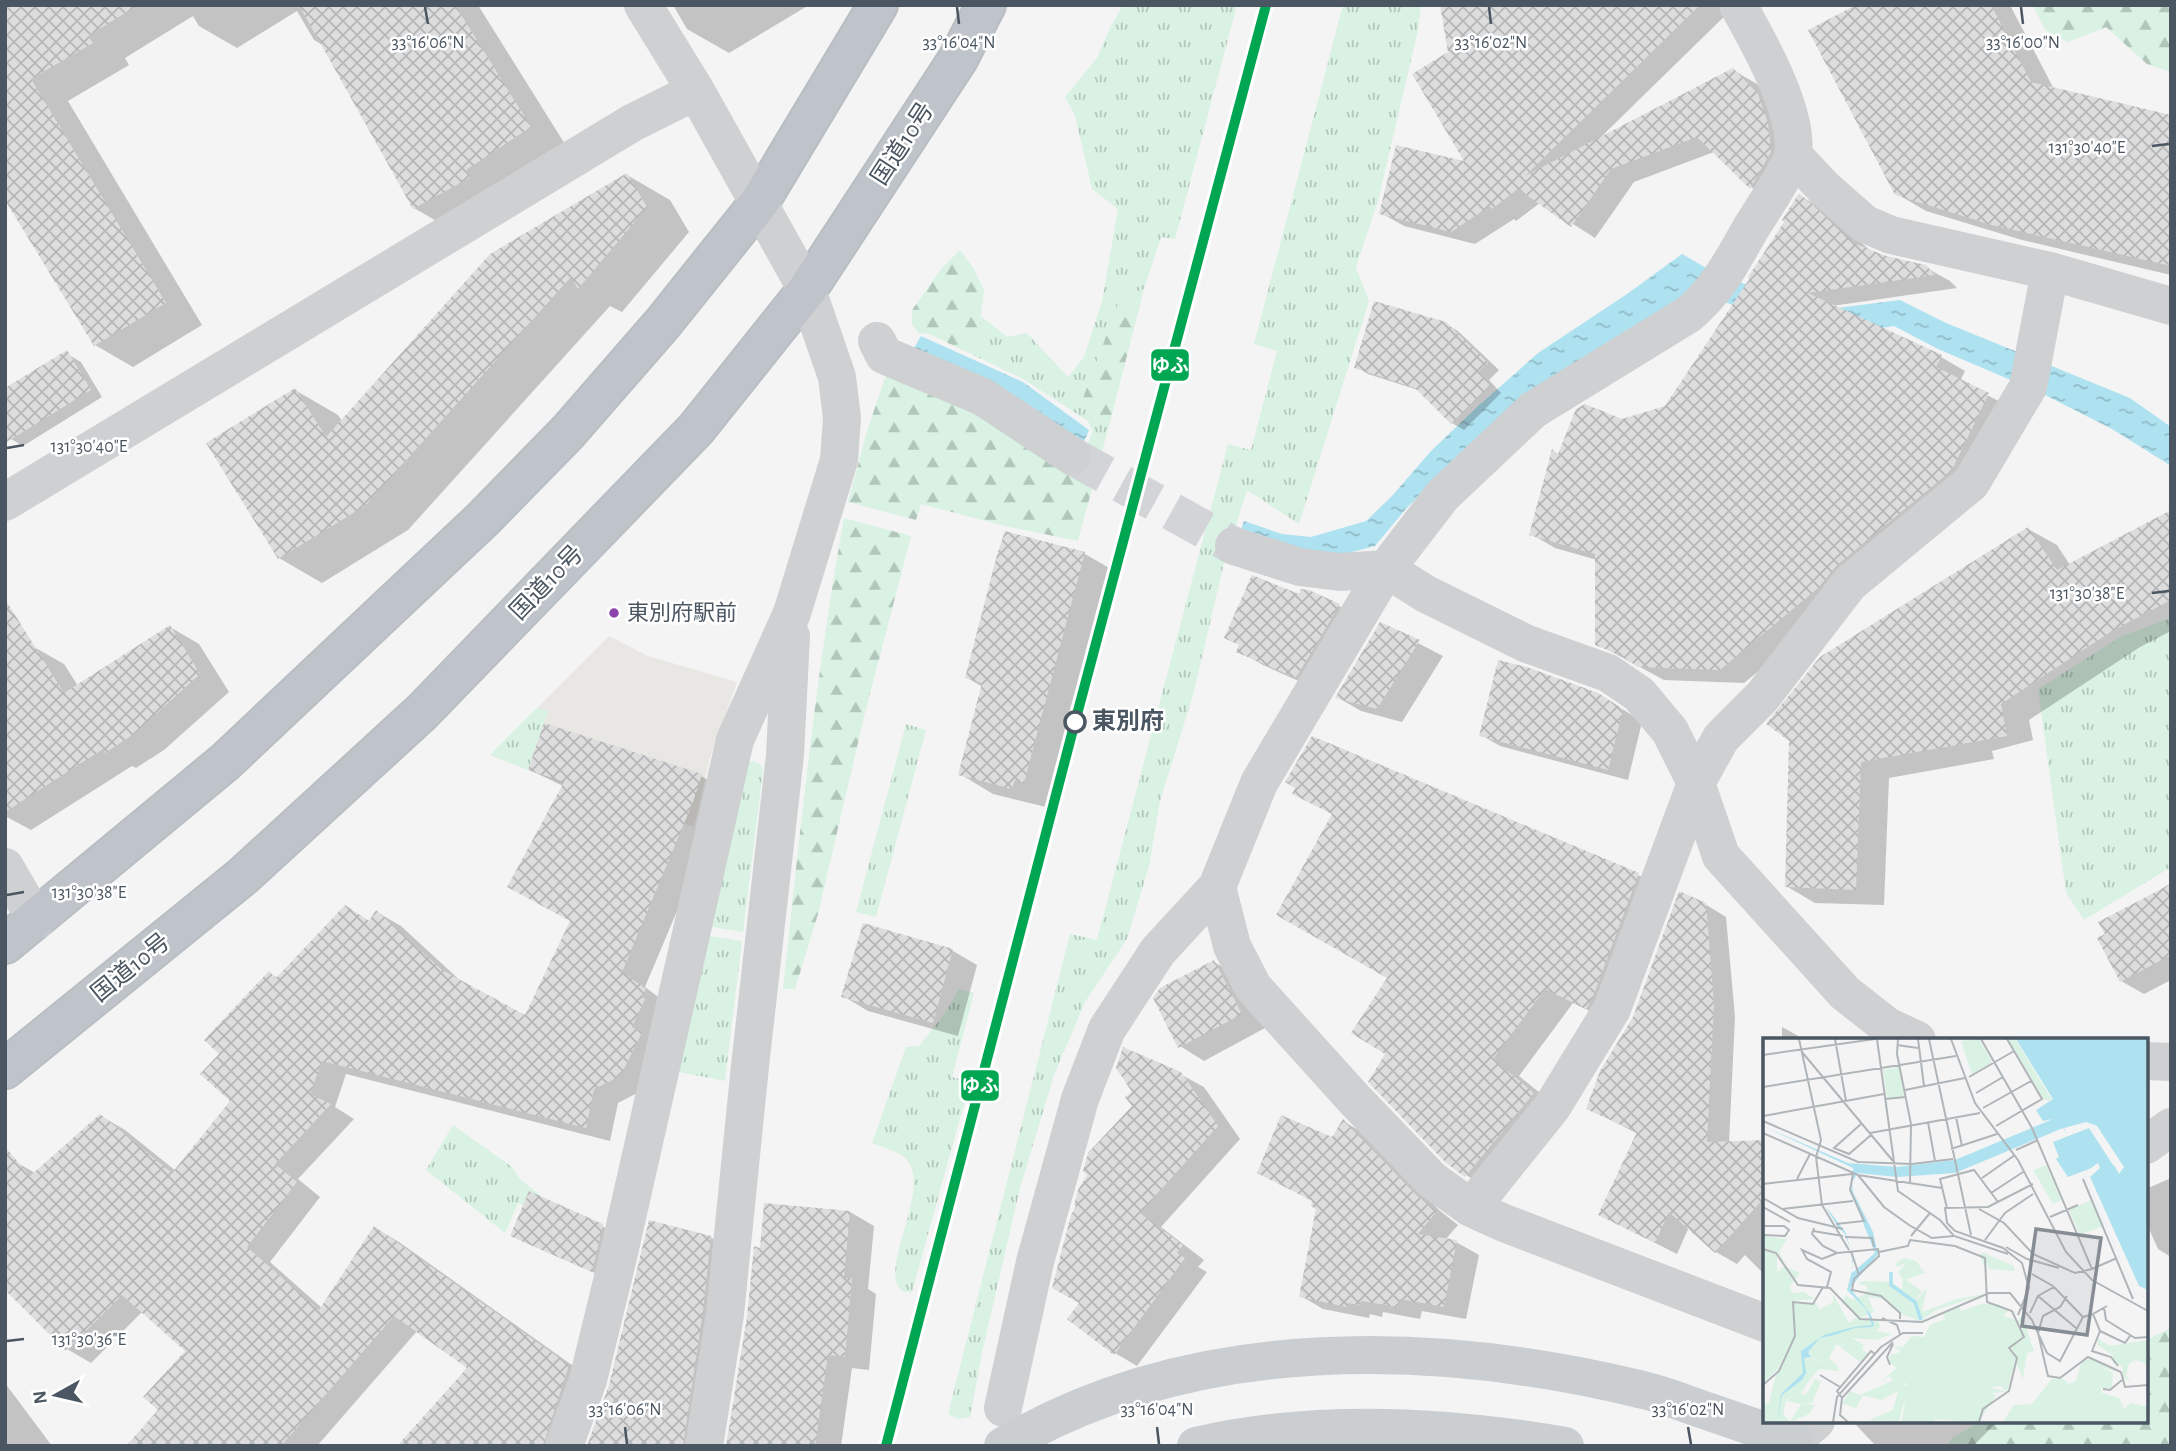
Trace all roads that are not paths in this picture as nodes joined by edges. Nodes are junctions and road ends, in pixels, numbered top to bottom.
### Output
1 (643, 5) edge
2 (878, 5) edge
3 (986, 5) edge
4 (1738, 5) edge
5 (696, 91) junction
6 (1793, 155) junction
7 (758, 203) junction
8 (2050, 271) junction
9 (807, 290) junction
10 (2171, 306) edge
11 (877, 341) dead end
12 (1072, 456) tunnel mouth
13 (5, 502) edge
14 (1234, 546) tunnel mouth
15 (1386, 569) junction
16 (792, 613) junction
17 (1696, 783) junction
18 (5, 867) edge
19 (1217, 887) junction
20 (36, 920) junction
21 (5, 944) edge
22 (1913, 1038) edge
23 (2148, 1061) edge
24 (2171, 1062) edge
25 (5, 1069) edge
26 (2171, 1127) edge
27 (2148, 1144) edge
28 (1471, 1208) junction
29 (1763, 1322) edge
30 (1003, 1408) dead end
31 (1799, 1436) edge
32 (564, 1446) edge
33 (704, 1446) edge
34 (1003, 1446) edge
35 (1196, 1446) edge
36 (1565, 1446) edge

1 - 5 street
2 - 7 highway
3 - 9 highway, 国道10号
4 - 6 street
5 - 7 street
5 - 13 street
6 - 8 street
6 - 15 street
7 - 9 street
7 - 20 highway
8 - 10 street
8 - 17 street
9 - 16 street
9 - 25 highway, 国道10号
11 - 12 street
14 - 15 street
15 - 17 street
15 - 19 street
16 - 32 street
16 - 33 street
17 - 22 street
17 - 28 street
18 - 20 street
19 - 28 street
19 - 30 street
20 - 21 highway
23 - 24 street
26 - 27 street
28 - 29 street
31 - 34 main road
35 - 36 main road

